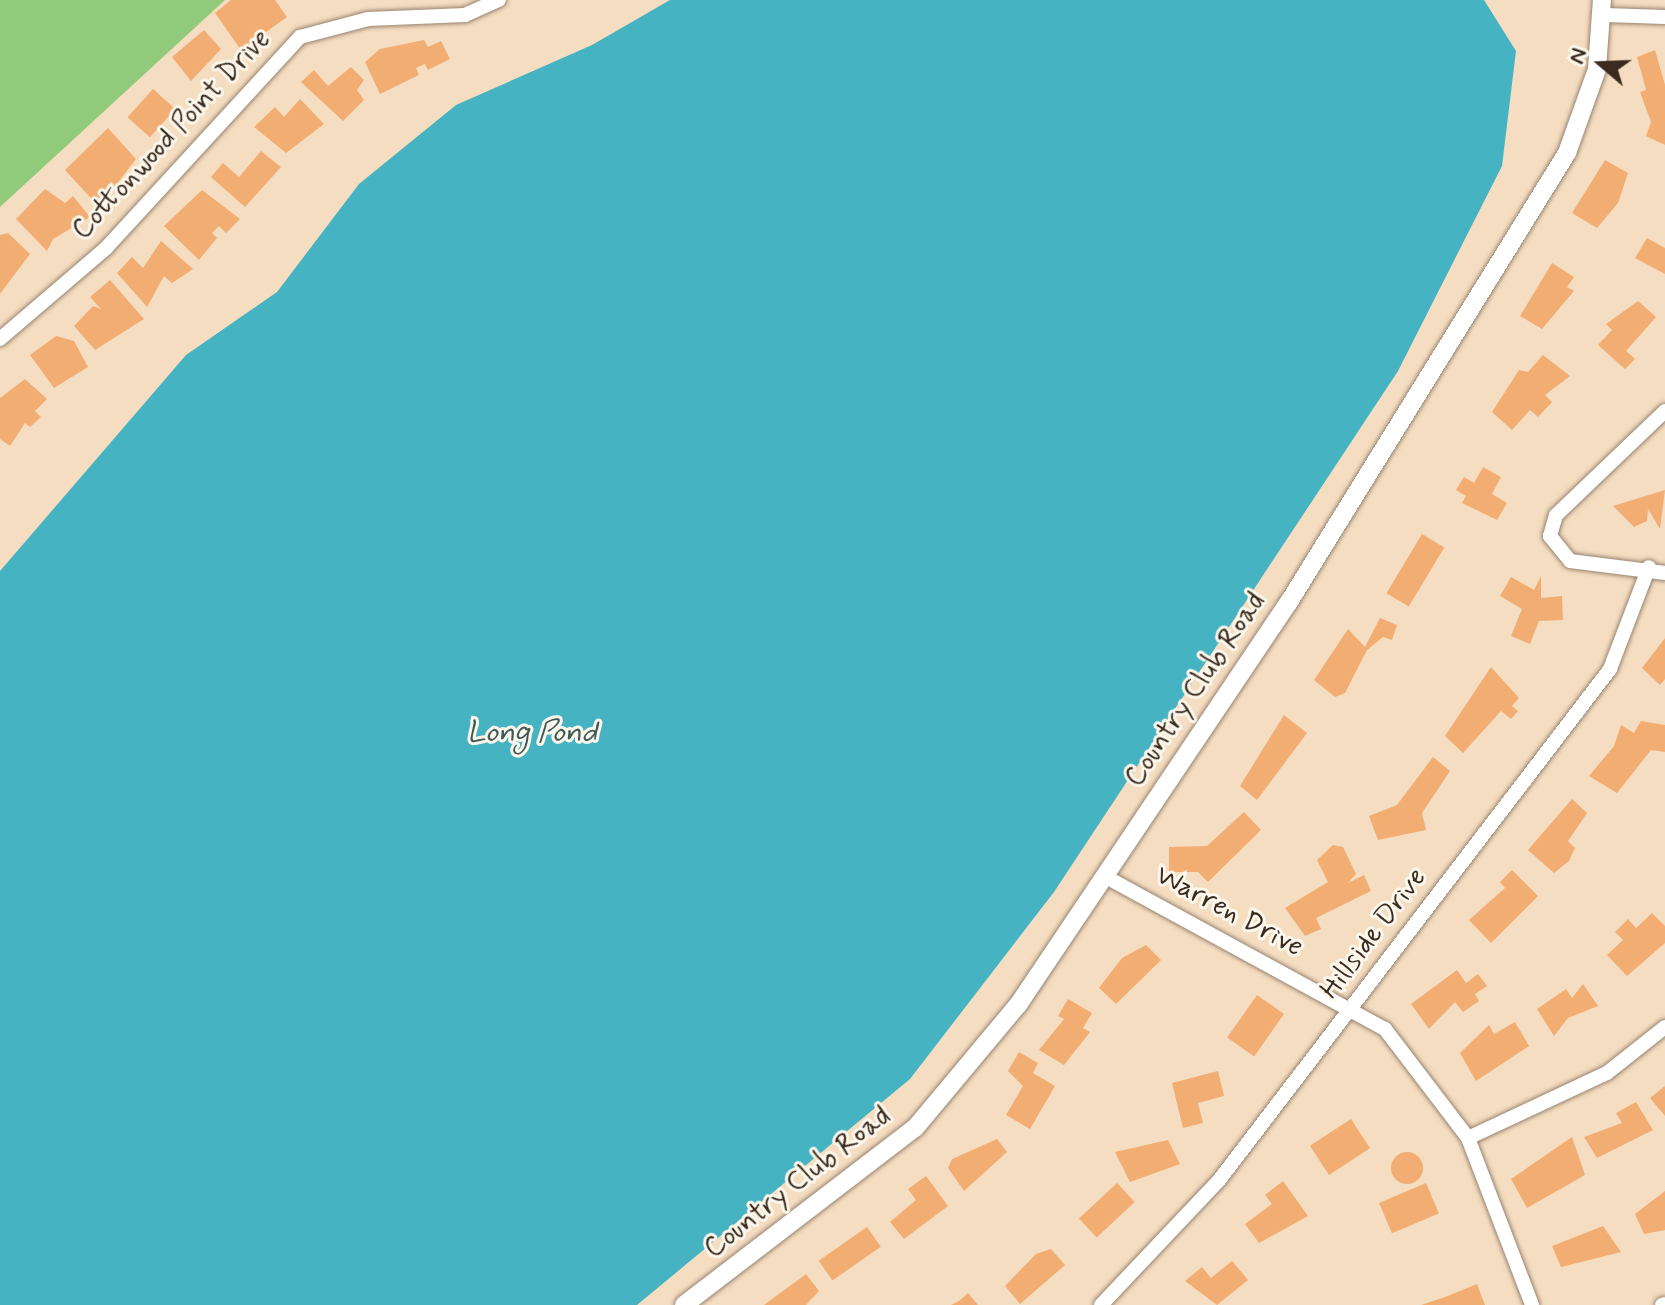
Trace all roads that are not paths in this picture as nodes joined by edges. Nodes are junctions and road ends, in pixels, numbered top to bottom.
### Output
1 (499, 0) edge
2 (1604, 8) edge
3 (1665, 17) edge
4 (0, 339) edge
5 (1665, 411) edge
6 (1649, 567) junction
7 (1665, 573) edge
8 (1106, 877) junction
9 (1353, 1008) junction
10 (1665, 1027) edge
11 (1468, 1138) junction
12 (684, 1305) edge
13 (1101, 1305) edge
14 (1532, 1305) edge

1 - 4 street, Cottonwood Point Drive
2 - 3 street
2 - 8 street, Country Club Road
5 - 6 street
6 - 7 street
6 - 9 street, Hillside Drive
8 - 9 street, Warren Drive
8 - 12 street, Country Club Road
9 - 11 street, Warren Drive
9 - 13 street, Hillside Drive
10 - 11 street
11 - 14 street, Warren Drive

